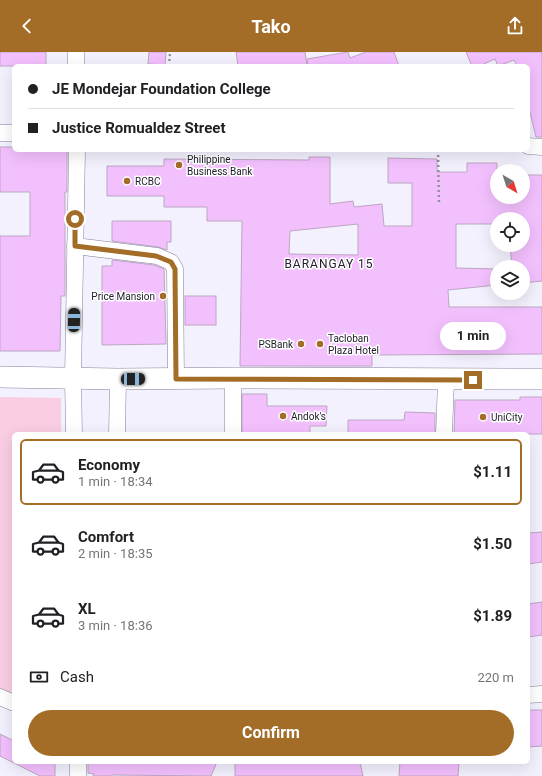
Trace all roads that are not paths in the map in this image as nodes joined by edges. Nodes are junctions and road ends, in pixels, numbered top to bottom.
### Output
1 (76, 52) edge
2 (76, 64) edge
3 (0, 132) edge
4 (12, 133) edge
5 (530, 146) edge
6 (542, 146) edge
7 (76, 152) edge
8 (75, 246) junction
9 (0, 377) edge
10 (73, 378) junction
11 (234, 378) junction
12 (118, 379) junction
13 (176, 379) junction
14 (542, 379) edge
15 (446, 380) junction
16 (74, 432) edge
17 (117, 432) edge
18 (233, 432) edge
19 (444, 432) edge
20 (542, 694) edge
21 (530, 695) edge
22 (0, 697) edge
23 (12, 702) edge
24 (78, 764) edge
25 (78, 776) edge

1 - 2 street
3 - 4 street
5 - 6 street
7 - 8 street
8 - 10 street
8 - 13 street
9 - 10 main road
10 - 12 main road
10 - 16 street
11 - 13 main road
11 - 15 main road
11 - 18 street
12 - 13 main road
12 - 17 street
14 - 15 main road
15 - 19 street
20 - 21 street
22 - 23 street
24 - 25 street

